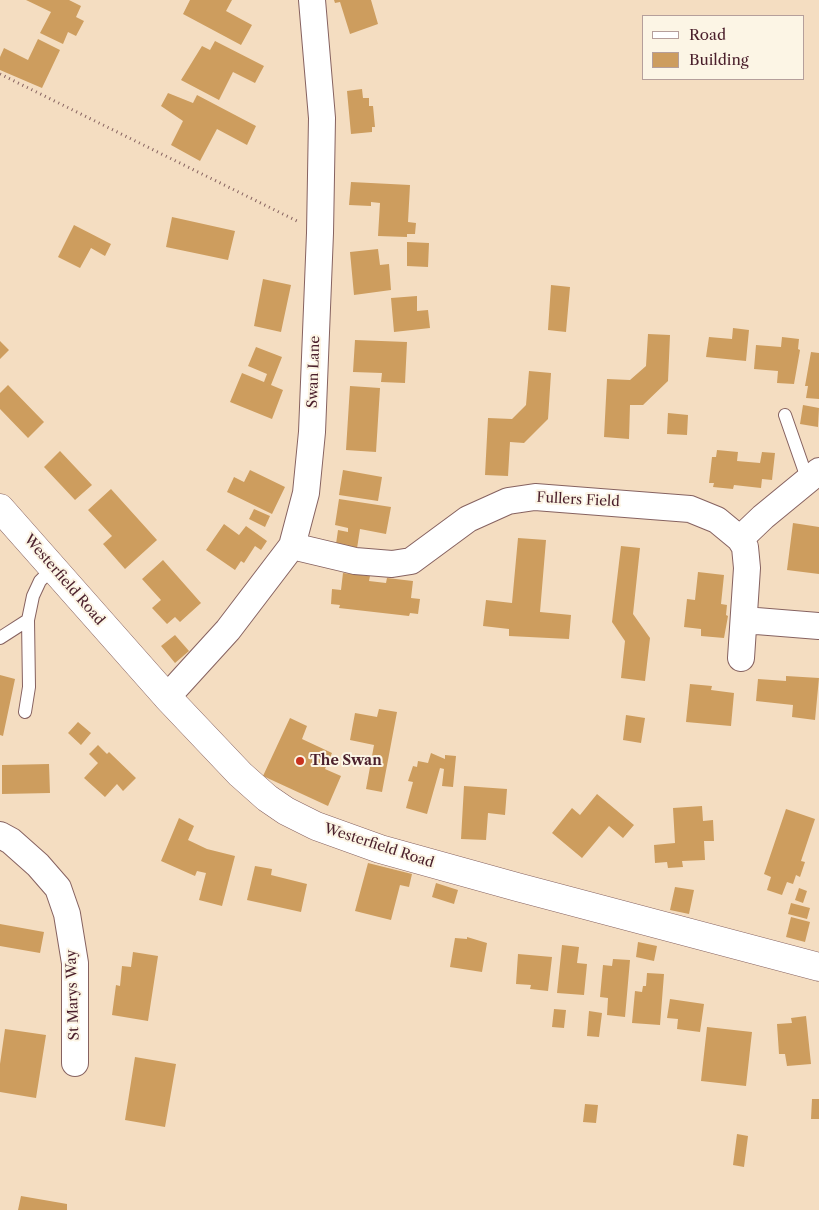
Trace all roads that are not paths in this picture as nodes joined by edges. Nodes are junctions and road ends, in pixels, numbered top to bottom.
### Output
1 (312, 0) edge
2 (785, 415) dead end
3 (813, 476) edge
4 (0, 508) edge
5 (740, 539) junction
6 (292, 546) junction
7 (54, 567) junction
8 (28, 620) junction
9 (744, 620) junction
10 (819, 626) edge
11 (0, 638) edge
12 (741, 658) dead end
13 (167, 698) junction
14 (25, 712) dead end
15 (0, 835) edge
16 (819, 967) edge
17 (75, 1063) dead end

1 - 6 street, Swan Lane
2 - 3 lane
3 - 5 street
4 - 7 main road, Westerfield Road
5 - 6 street, Fullers Field
5 - 9 street
6 - 13 street, Swan Lane
7 - 8 lane
7 - 13 main road, Westerfield Road
8 - 11 lane
8 - 14 lane
9 - 10 street
9 - 12 street
13 - 16 main road, Westerfield Road
15 - 17 street, St Marys Way

